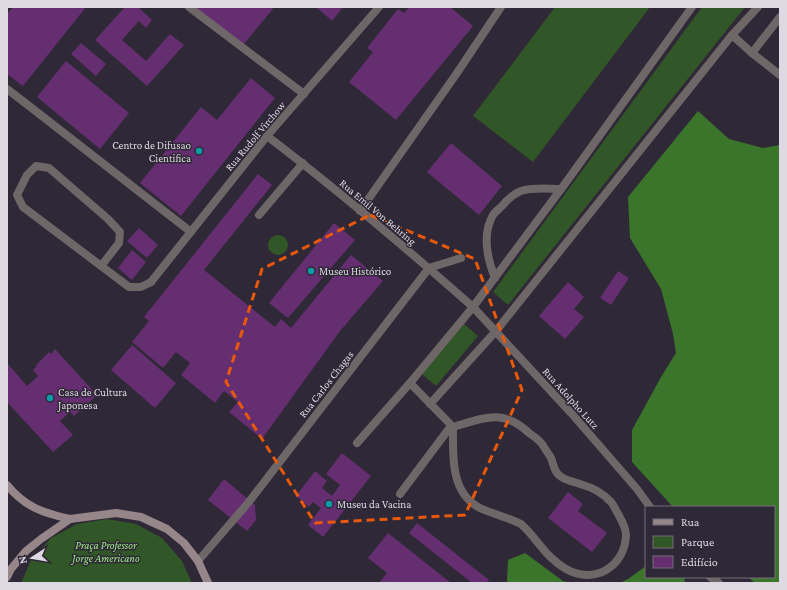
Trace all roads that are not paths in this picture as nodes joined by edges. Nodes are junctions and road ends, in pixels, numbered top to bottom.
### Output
1 (188, 7) edge
2 (379, 7) edge
3 (500, 7) edge
4 (692, 7) edge
5 (758, 7) edge
6 (780, 17) edge
7 (732, 35) junction
8 (752, 53) junction
9 (780, 75) edge
10 (7, 88) edge
11 (304, 94) junction
12 (267, 136) junction
13 (303, 163) junction
14 (561, 189) junction
15 (360, 210) junction
16 (258, 215) dead end
17 (191, 232) junction
18 (461, 258) dead end
19 (101, 266) junction
20 (429, 268) junction
21 (495, 278) junction
22 (473, 307) junction
23 (496, 331) junction
24 (410, 383) junction
25 (430, 404) junction
26 (452, 426) junction
27 (357, 443) dead end
28 (7, 485) edge
29 (400, 494) dead end
30 (649, 506) edge
31 (70, 519) junction
32 (198, 561) junction
33 (7, 577) edge
34 (208, 583) edge

1 - 11 street
2 - 11 street, Rua Rudolf Virchow
3 - 15 street
4 - 14 street
5 - 7 street
6 - 8 street
7 - 8 street
7 - 23 street
8 - 9 street
10 - 17 street
11 - 12 street, Rua Rudolf Virchow
12 - 13 street, Rua Emil Von Behring
12 - 17 street, Rua Rudolf Virchow
13 - 15 street, Rua Emil Von Behring
13 - 16 street
14 - 21 street
14 - 21 street
15 - 20 street, Rua Emil Von Behring
17 - 19 street, Rua Rudolf Virchow
18 - 20 street
19 - 19 street
20 - 22 street, Rua Emil Von Behring
20 - 32 street, Rua Carlos Chagas
21 - 22 street
22 - 23 street, Rua Adolpho Lutz
22 - 24 street
23 - 25 street
23 - 30 street, Rua Adolpho Lutz
24 - 25 street
24 - 27 street
25 - 26 street
26 - 26 street
26 - 29 street
28 - 31 main road
31 - 32 main road
31 - 33 main road
32 - 34 main road

